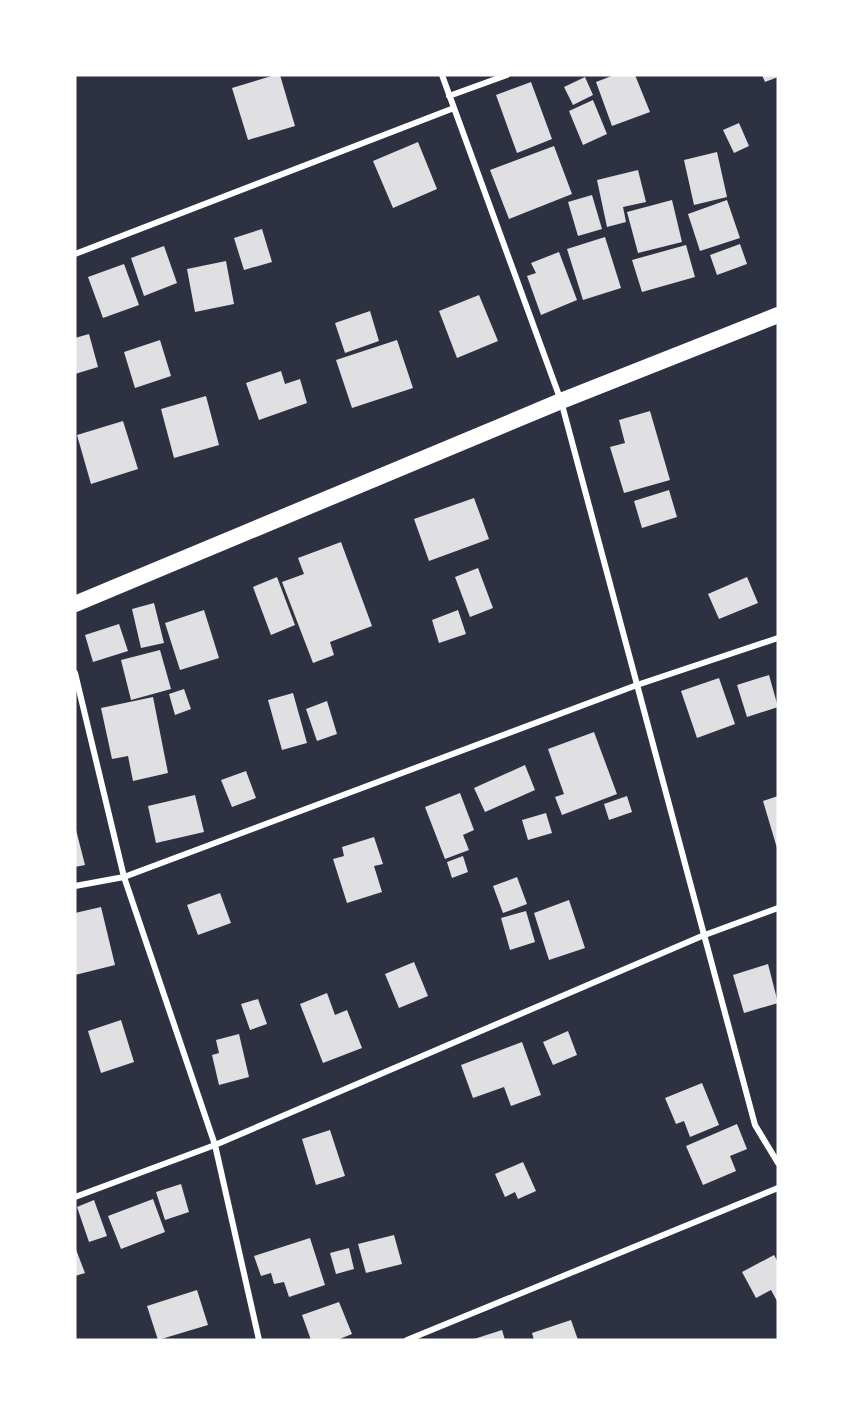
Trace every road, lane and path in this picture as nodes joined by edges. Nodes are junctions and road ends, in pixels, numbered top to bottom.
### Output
1 (442, 75) edge
2 (507, 75) edge
3 (449, 96) junction
4 (454, 108) junction
5 (75, 254) edge
6 (778, 315) edge
7 (561, 401) junction
8 (75, 604) edge
9 (778, 638) edge
10 (75, 673) edge
11 (637, 685) junction
12 (124, 877) junction
13 (75, 886) edge
14 (778, 908) edge
15 (702, 936) junction
16 (215, 1145) junction
17 (778, 1161) edge
18 (778, 1188) edge
19 (75, 1197) edge
20 (259, 1340) edge
21 (407, 1340) edge

1 - 3 street
2 - 3 street
3 - 4 street
4 - 5 street
4 - 7 street
6 - 7 highway
7 - 8 highway
7 - 11 street
9 - 11 street
10 - 12 street
11 - 12 street
11 - 15 street
12 - 13 street
12 - 16 street
14 - 15 street
15 - 16 street
15 - 17 street
16 - 19 street
16 - 20 street
18 - 21 street

